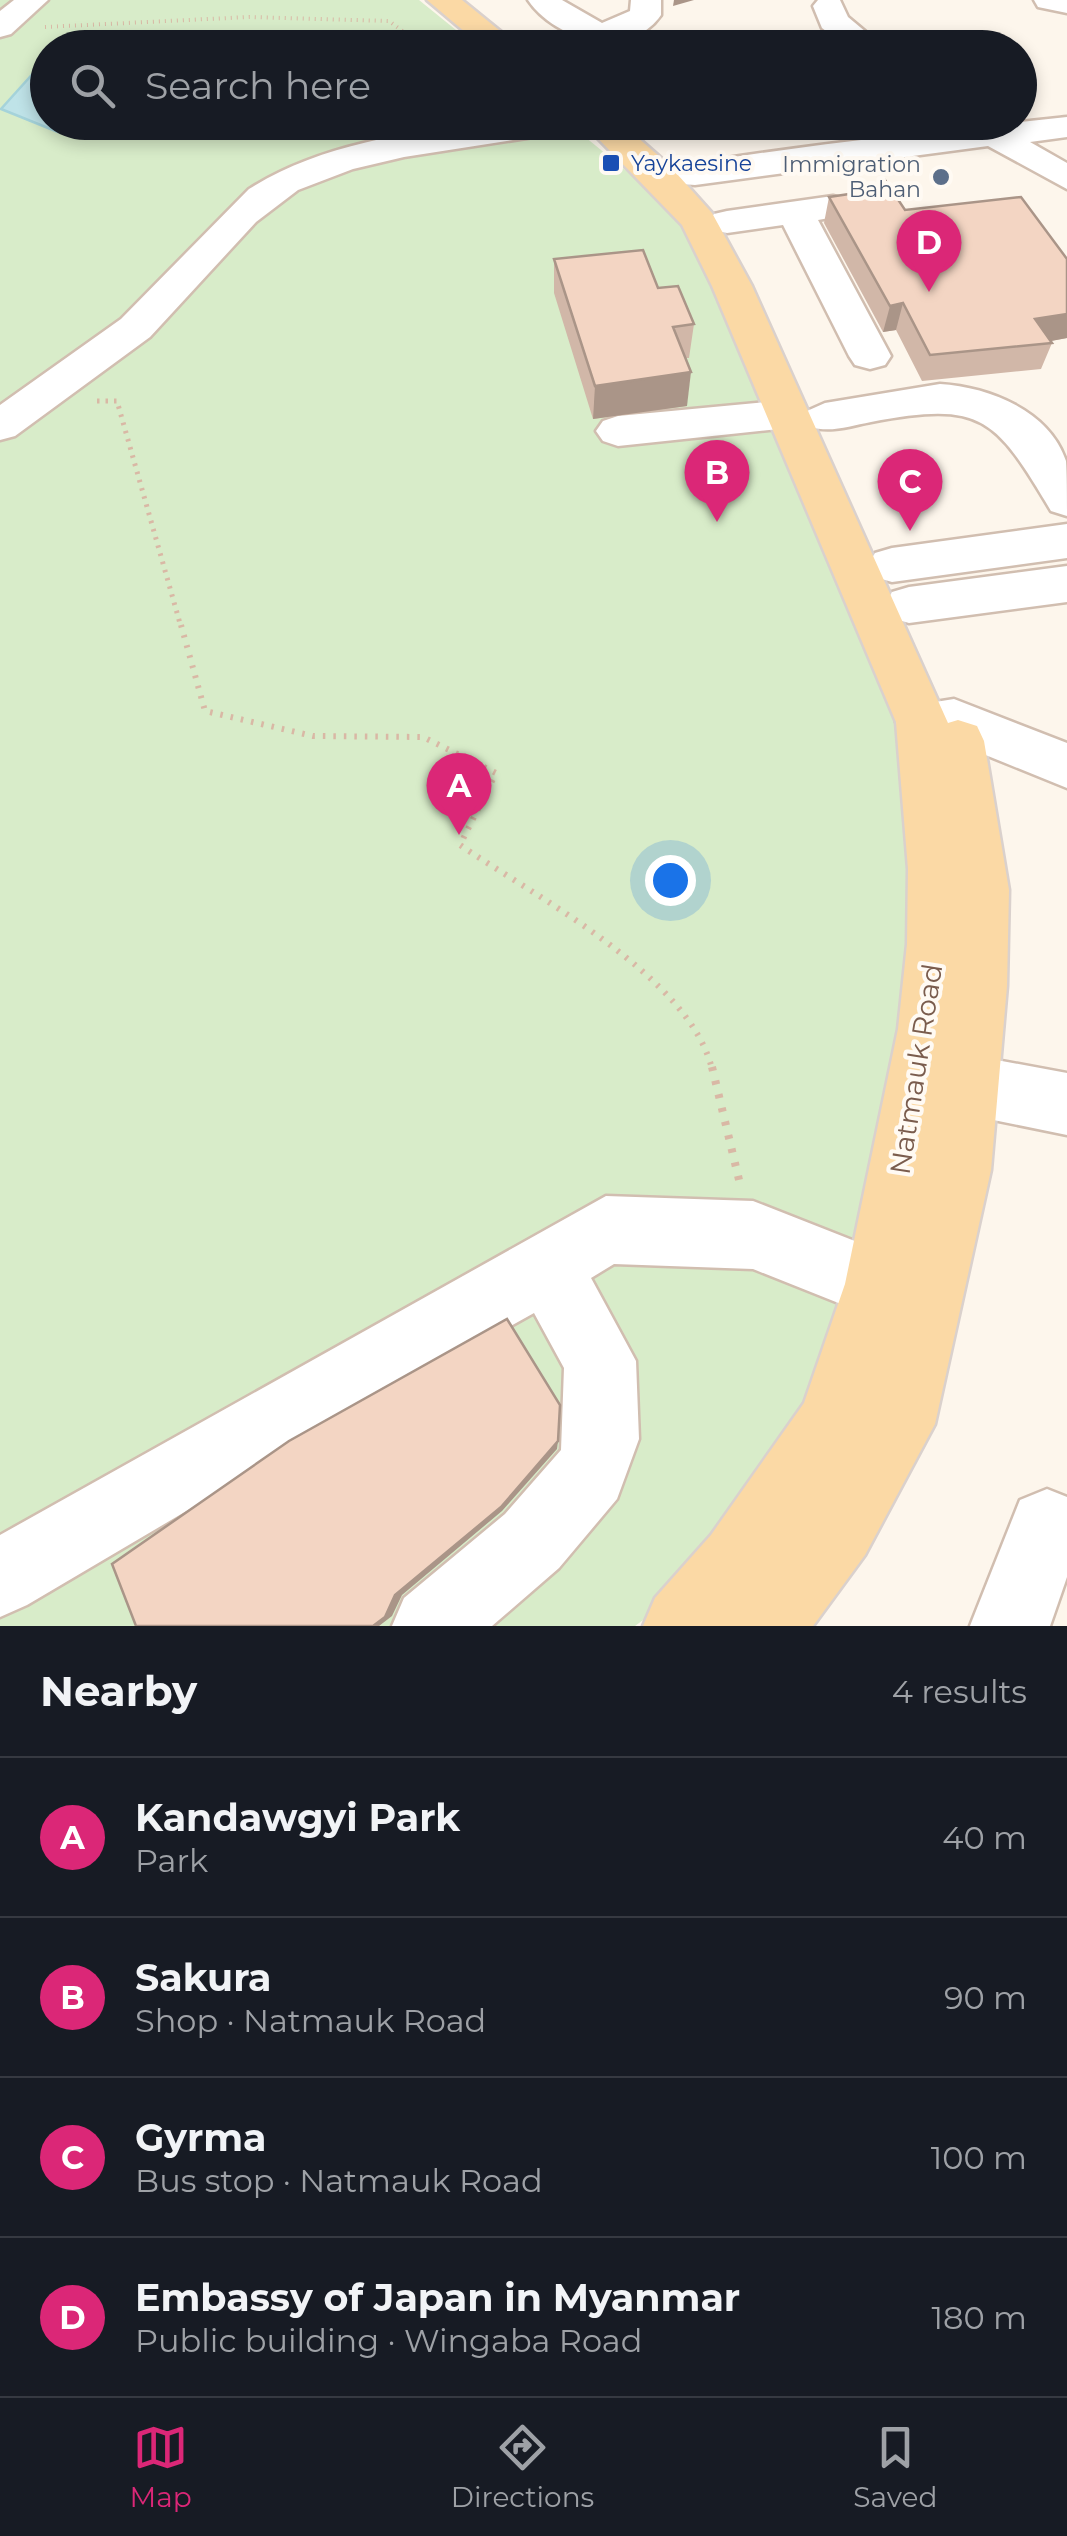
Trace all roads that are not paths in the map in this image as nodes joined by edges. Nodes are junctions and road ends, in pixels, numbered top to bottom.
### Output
1 (442, 0) edge
2 (482, 0) edge
3 (543, 0) edge
4 (646, 0) edge
5 (1049, 0) edge
6 (1067, 4) edge
7 (830, 6) dead end
8 (34, 14) edge
9 (0, 26) edge
10 (481, 30) edge
11 (520, 30) edge
12 (580, 30) edge
13 (621, 30) edge
14 (845, 30) edge
15 (1037, 110) edge
16 (1059, 128) edge
17 (442, 140) edge
18 (633, 140) edge
19 (830, 140) edge
20 (1002, 140) edge
21 (663, 156) edge
22 (1067, 178) edge
23 (856, 204) edge
24 (795, 212) junction
25 (727, 222) junction
26 (870, 356) dead end
27 (795, 392) junction
28 (0, 426) edge
29 (618, 431) dead end
30 (1067, 500) edge
31 (1067, 541) edge
32 (1067, 584) edge
33 (892, 593) junction
34 (938, 721) junction
35 (1067, 766) edge
36 (943, 1076) junction
37 (1067, 1104) edge
38 (546, 1267) junction
39 (903, 1300) junction
40 (1046, 1527) dead end
41 (0, 1578) edge
42 (432, 1626) edge
43 (682, 1626) edge
44 (765, 1626) edge
45 (1010, 1626) edge

1 - 10 main road
2 - 11 main road
3 - 12 street
4 - 13 street
5 - 6 street
7 - 14 street
8 - 9 street
15 - 16 street
17 - 28 street
18 - 21 main road, Natmauk Road
19 - 21 street
20 - 22 street
21 - 25 main road, Natmauk Road
21 - 27 main road, Natmauk Road
23 - 24 street
24 - 25 street
24 - 26 street
25 - 27 main road, Natmauk Road
27 - 29 street
27 - 30 street
27 - 33 main road, Natmauk Road
31 - 33 street
32 - 33 street
33 - 34 main road, Natmauk Road
34 - 35 street
34 - 36 main road, Natmauk Road
36 - 37 street
36 - 39 main road, Natmauk Road
38 - 39 street
38 - 41 street
38 - 42 street
39 - 43 main road, Natmauk Road
39 - 44 main road, Natmauk Road
40 - 45 street

